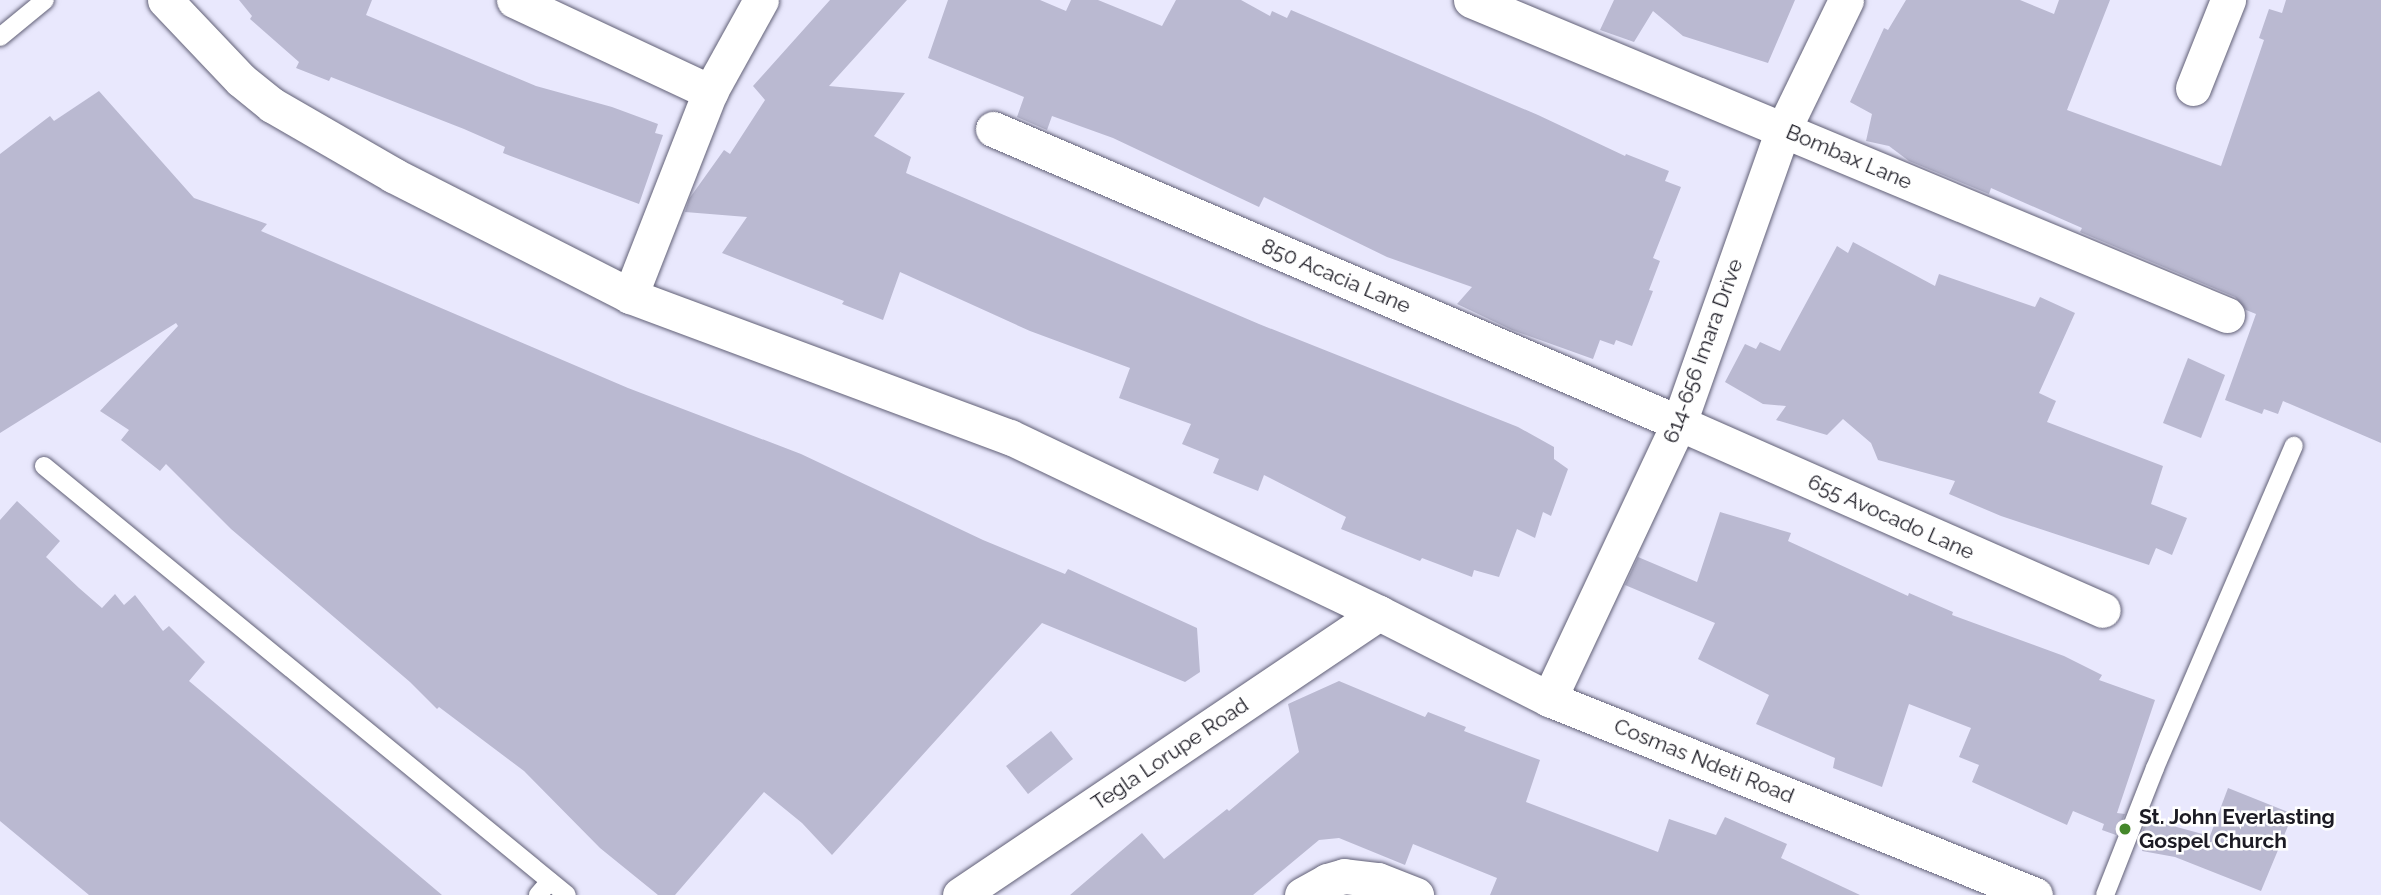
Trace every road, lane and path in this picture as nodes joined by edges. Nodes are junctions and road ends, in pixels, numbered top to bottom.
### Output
1 (45, 0) edge
2 (165, 0) edge
3 (514, 0) edge
4 (761, 0) edge
5 (1471, 0) edge
6 (1846, 0) edge
7 (2228, 0) edge
8 (0, 37) edge
9 (2193, 88) dead end
10 (710, 92) junction
11 (993, 129) dead end
12 (1783, 130) junction
13 (630, 296) junction
14 (2227, 315) dead end
15 (1679, 423) junction
16 (2294, 446) dead end
17 (44, 466) dead end
18 (2103, 610) dead end
19 (1379, 613) junction
20 (1549, 699) junction
21 (544, 888) edge
22 (567, 895) edge
23 (960, 895) edge
24 (1302, 895) edge
25 (1416, 895) edge
26 (2035, 895) edge
27 (2105, 895) edge

1 - 8 lane
2 - 13 street, Cosmas Ndeti Road
3 - 10 street
4 - 10 street
5 - 12 street, Bombax Lane
6 - 12 street, 614-656 Imara Drive
7 - 9 street
10 - 13 street
11 - 15 street, 850 Acacia Lane
12 - 14 street, Bombax Lane
12 - 15 street, 614-656 Imara Drive
13 - 19 street, Cosmas Ndeti Road
15 - 18 street, 655 Avocado Lane
15 - 20 street, 614-656 Imara Drive
16 - 27 lane
17 - 21 lane
19 - 20 street, Cosmas Ndeti Road
19 - 23 street, Tegla Lorupe Road
20 - 26 street, Cosmas Ndeti Road
21 - 22 lane
24 - 25 street

